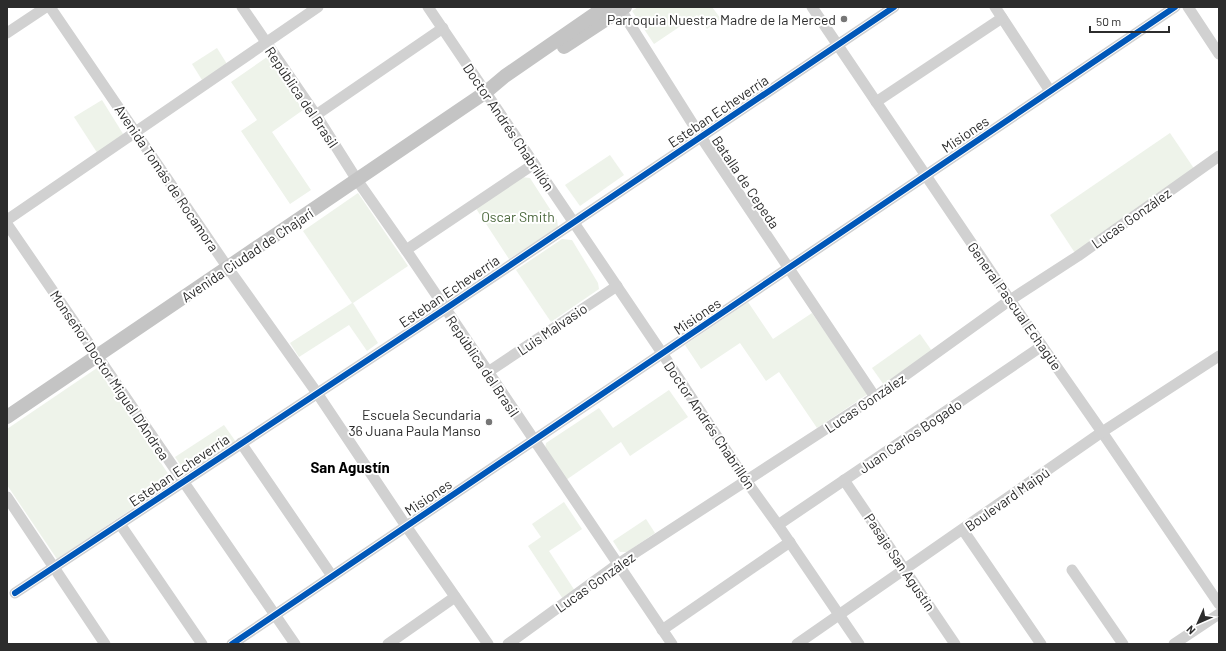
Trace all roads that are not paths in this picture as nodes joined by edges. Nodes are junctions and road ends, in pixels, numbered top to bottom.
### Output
1 (46, 7) edge
2 (50, 7) edge
3 (242, 7) edge
4 (318, 7) edge
5 (428, 7) edge
6 (605, 7) edge
7 (812, 7) edge
8 (894, 7) edge
9 (995, 7) edge
10 (1175, 7) edge
11 (1188, 7) edge
12 (621, 8) edge
13 (1002, 18) junction
14 (442, 28) junction
15 (7, 33) edge
16 (266, 42) junction
17 (837, 45) junction
18 (1219, 54) edge
19 (486, 92) junction
20 (1050, 92) junction
21 (876, 102) junction
22 (316, 115) junction
23 (136, 132) junction
24 (701, 137) junction
25 (1219, 156) edge
26 (534, 164) junction
27 (925, 176) junction
28 (357, 180) junction
29 (7, 220) edge
30 (574, 222) junction
31 (7, 224) edge
32 (406, 250) junction
33 (228, 268) junction
34 (789, 268) junction
35 (617, 286) junction
36 (1010, 300) junction
37 (445, 309) junction
38 (1042, 346) junction
39 (662, 353) junction
40 (97, 356) junction
41 (1219, 356) edge
42 (488, 372) junction
43 (317, 393) junction
44 (875, 397) junction
45 (7, 417) edge
46 (1102, 432) junction
47 (533, 440) junction
48 (242, 443) junction
49 (844, 480) junction
50 (183, 482) junction
51 (747, 482) junction
52 (7, 497) edge
53 (120, 524) junction
54 (778, 525) junction
55 (406, 526) junction
56 (963, 530) junction
57 (790, 542) junction
58 (618, 564) junction
59 (53, 568) junction
60 (905, 569) junction
61 (1072, 570) dead end
62 (332, 576) junction
63 (1215, 589) edge
64 (15, 593) dead end
65 (455, 597) junction
66 (1219, 604) edge
67 (275, 614) junction
68 (839, 614) junction
69 (1219, 614) edge
70 (662, 630) junction
71 (105, 644) edge
72 (202, 644) edge
73 (232, 644) edge
74 (296, 644) edge
75 (388, 644) edge
76 (488, 644) edge
77 (508, 644) edge
78 (672, 644) edge
79 (797, 644) edge
80 (859, 644) edge
81 (955, 644) edge
82 (1041, 644) edge
83 (1123, 644) edge
84 (1174, 644) edge

1 - 15 street
2 - 23 street, Avenida Tomás de Rocamora
3 - 16 street, República del Brasil
4 - 16 street
5 - 14 street, Doctor Andrés Chabrillón
6 - 19 main road, Avenida Ciudad de Chajarí
7 - 17 street, General Pascual Echagüe
8 - 17 street, Esteban Echeverría
9 - 13 street
10 - 20 street, Misiones
11 - 18 street
12 - 19 main road, Avenida Ciudad de Chajarí
12 - 24 street, Batalla de Cepeda
13 - 20 street
13 - 21 street
14 - 19 street, Doctor Andrés Chabrillón
14 - 22 street
16 - 22 street, República del Brasil
16 - 23 street
17 - 21 street, General Pascual Echagüe
17 - 24 street, Esteban Echeverría
19 - 26 street, Doctor Andrés Chabrillón
19 - 28 main road, Avenida Ciudad de Chajarí
20 - 27 street, Misiones
21 - 27 street, General Pascual Echagüe
22 - 28 street, República del Brasil
23 - 29 street
23 - 33 street, Avenida Tomás de Rocamora
24 - 30 street, Esteban Echeverría
24 - 34 street, Batalla de Cepeda
25 - 36 street, Lucas González
26 - 30 street, Doctor Andrés Chabrillón
26 - 32 street
27 - 34 street, Misiones
27 - 36 street, General Pascual Echagüe
28 - 32 street, República del Brasil
28 - 33 main road, Avenida Ciudad de Chajarí
30 - 35 street, Doctor Andrés Chabrillón
30 - 37 street, Esteban Echeverría
31 - 40 street, Monseñor Doctor Miguel D'Andrea
32 - 37 street, República del Brasil
33 - 40 main road, Avenida Ciudad de Chajarí
33 - 43 street, Avenida Tomás de Rocamora
34 - 39 street, Misiones
34 - 44 street, Batalla de Cepeda
35 - 39 street, Doctor Andrés Chabrillón
35 - 42 street, Luis Malvasio
36 - 38 street, General Pascual Echagüe
36 - 44 street, Lucas González
37 - 42 street, República del Brasil
37 - 43 street, Esteban Echeverría
38 - 46 street, General Pascual Echagüe
38 - 49 street, Juan Carlos Bogado
39 - 47 street, Misiones
39 - 51 street, Doctor Andrés Chabrillón
40 - 45 main road, Avenida Ciudad de Chajarí
40 - 50 street, Monseñor Doctor Miguel D'Andrea
41 - 46 street, Boulevard Maipú
42 - 47 street, República del Brasil
43 - 48 street, Esteban Echeverría
43 - 55 street, Avenida Tomás de Rocamora
44 - 51 street, Lucas González
46 - 56 street, Boulevard Maipú
46 - 63 street, General Pascual Echagüe
47 - 55 street, Misiones
47 - 58 street, República del Brasil
48 - 50 street, Esteban Echeverría
48 - 62 street
49 - 54 street, Juan Carlos Bogado
49 - 60 street, Pasaje San Agustín
50 - 53 street, Esteban Echeverría
50 - 67 street, Monseñor Doctor Miguel D'Andrea
51 - 54 street, Doctor Andrés Chabrillón
51 - 58 street, Lucas González
52 - 59 street
53 - 59 street, Esteban Echeverría
53 - 72 street
54 - 57 street, Doctor Andrés Chabrillón
55 - 62 street, Misiones
55 - 65 street, Avenida Tomás de Rocamora
56 - 60 street, Boulevard Maipú
56 - 82 street
57 - 68 street, Doctor Andrés Chabrillón
57 - 70 street
58 - 70 street, República del Brasil
58 - 77 street, Lucas González
59 - 64 street, Esteban Echeverría
59 - 71 street
60 - 68 street, Boulevard Maipú
60 - 81 street, Pasaje San Agustín
61 - 83 street
62 - 67 street, Misiones
63 - 66 street, General Pascual Echagüe
65 - 75 street
65 - 76 street, Avenida Tomás de Rocamora
67 - 73 street, Misiones
67 - 74 street, Monseñor Doctor Miguel D'Andrea
68 - 79 street, Boulevard Maipú
68 - 80 street, Doctor Andrés Chabrillón
69 - 84 street
70 - 78 street, República del Brasil

